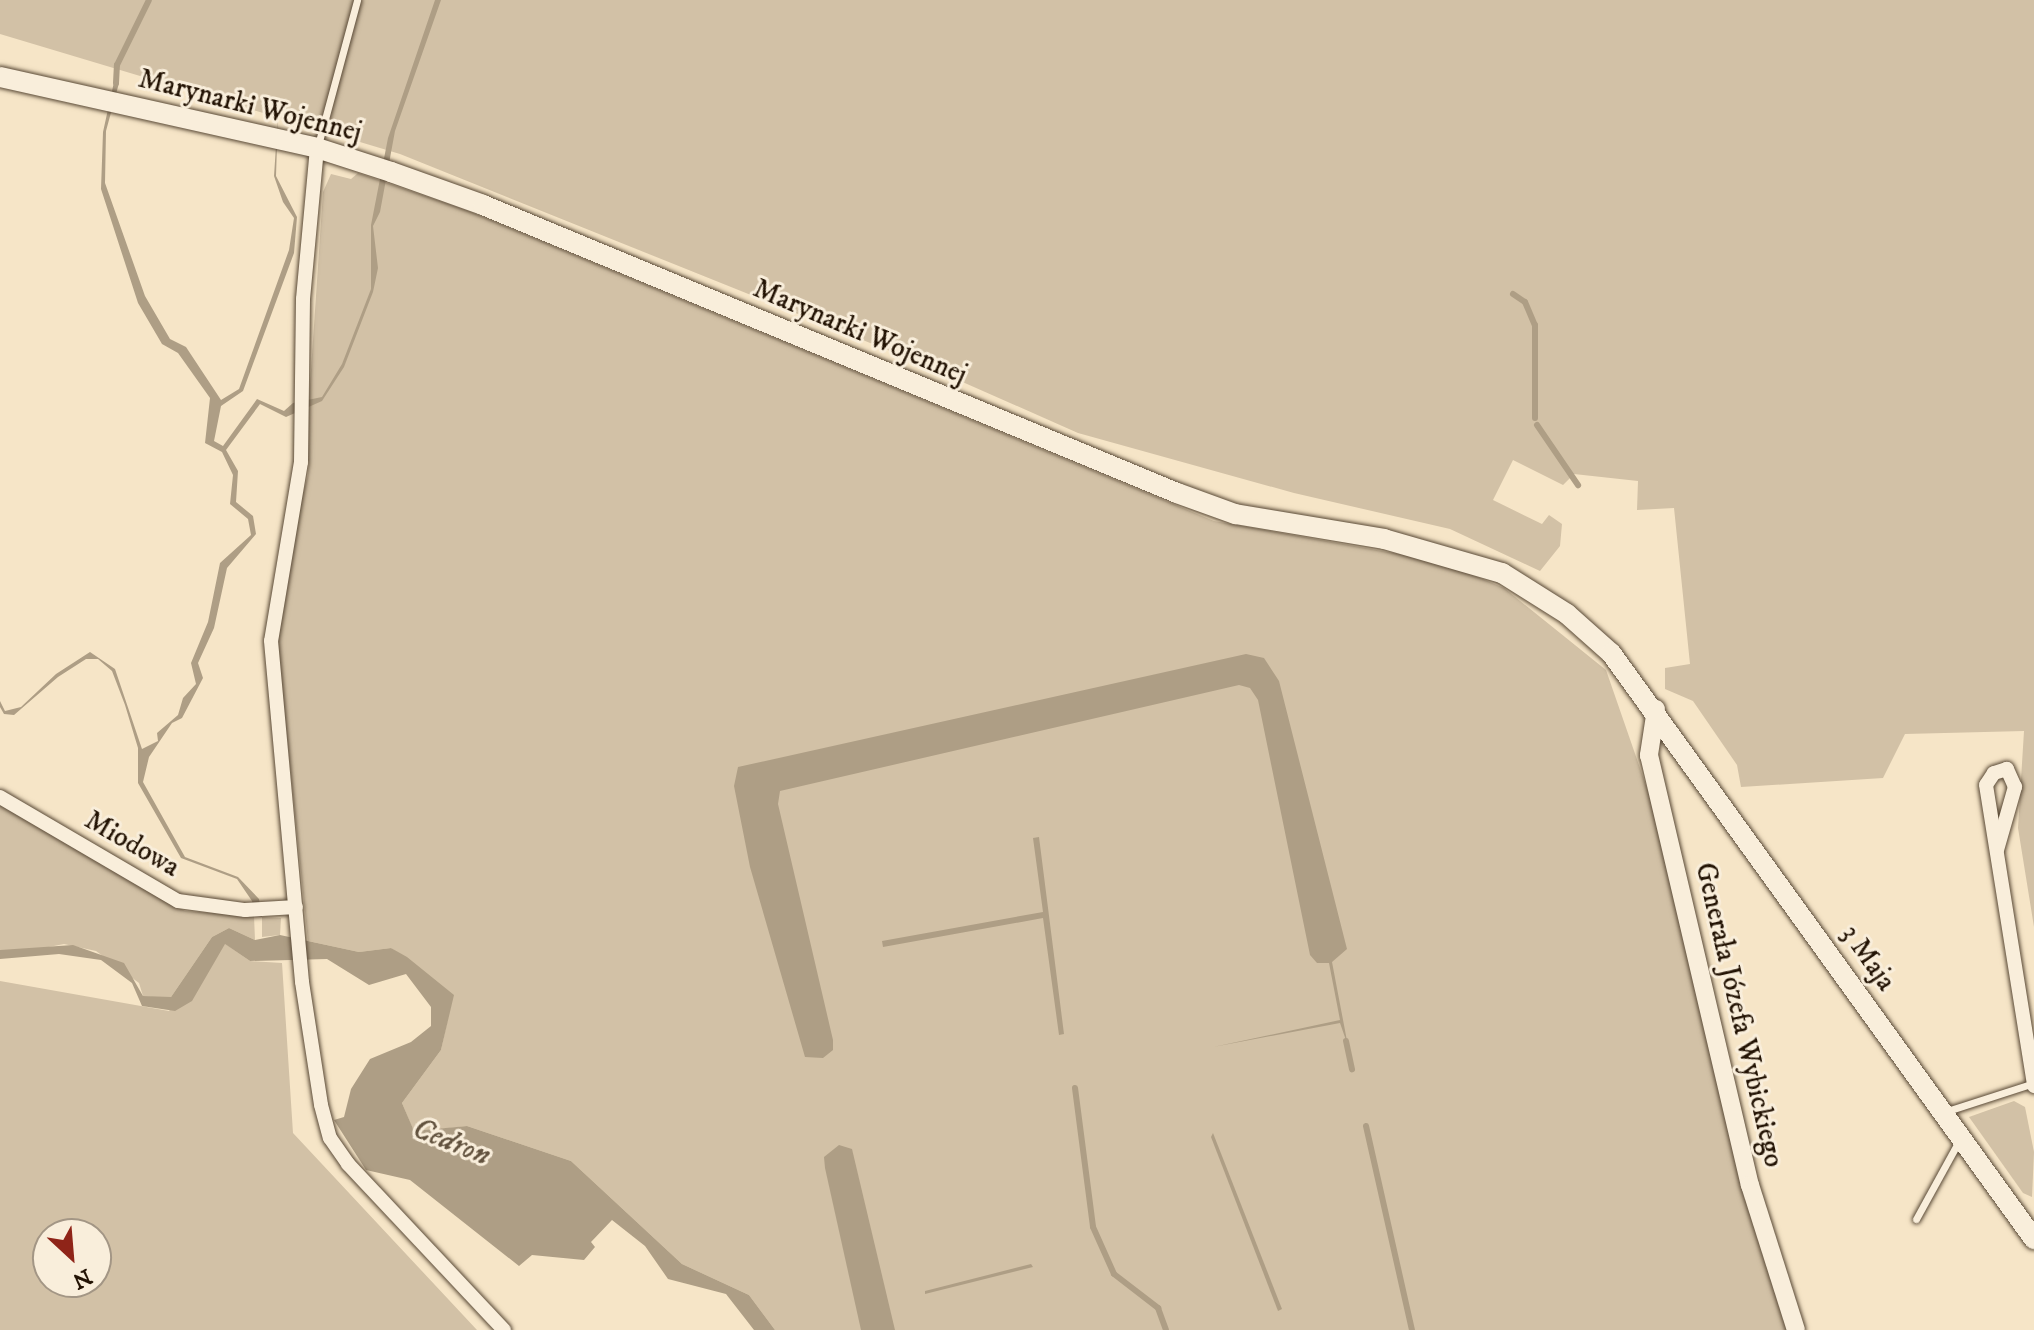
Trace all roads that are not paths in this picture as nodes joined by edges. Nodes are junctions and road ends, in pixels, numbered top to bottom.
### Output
1 (357, 0) edge
2 (0, 77) edge
3 (317, 148) junction
4 (1656, 709) junction
5 (0, 797) edge
6 (1997, 850) junction
7 (296, 907) junction
8 (2034, 1084) edge
9 (1944, 1112) junction
10 (1961, 1137) junction
11 (1916, 1219) dead end
12 (2034, 1239) edge
13 (504, 1330) edge
14 (1796, 1330) edge

1 - 3 lane
2 - 3 main road, Marynarki Wojennej
3 - 4 main road, Marynarki Wojennej
3 - 7 street
4 - 9 main road, 3 Maja
4 - 14 street, Generała Józefa Wybickiego
5 - 7 street, Miodowa
6 - 6 street
6 - 8 street
7 - 13 street
8 - 9 lane
9 - 10 main road, 3 Maja
10 - 11 lane
10 - 12 main road, 3 Maja

